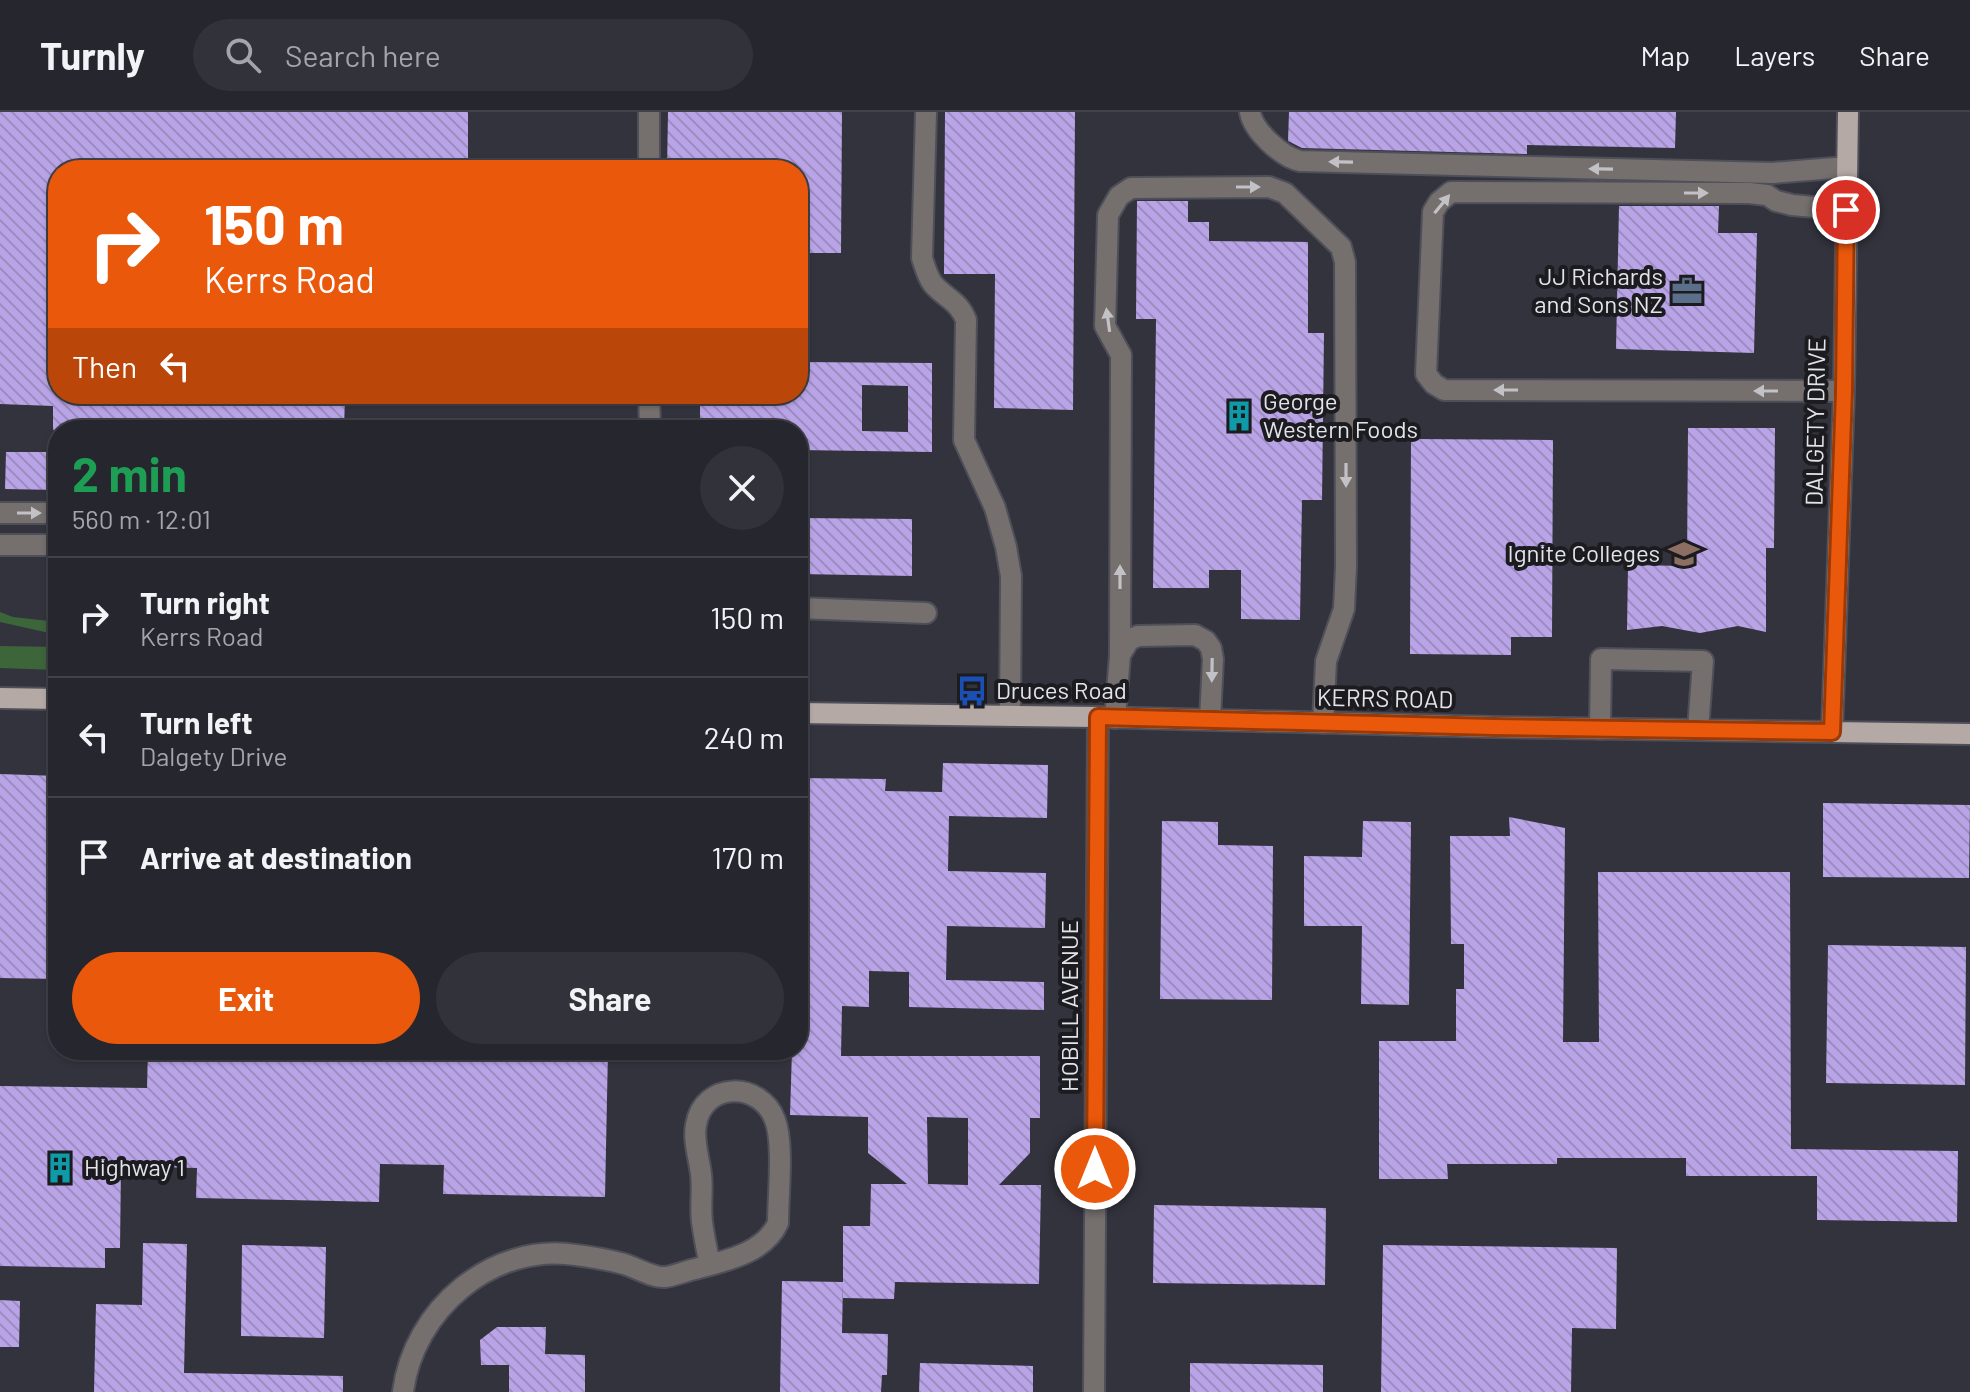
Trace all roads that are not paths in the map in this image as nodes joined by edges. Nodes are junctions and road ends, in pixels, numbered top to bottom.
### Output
1 (649, 112) edge
2 (926, 112) edge
3 (1250, 112) edge
4 (1848, 112) edge
5 (649, 160) edge
6 (1847, 167) junction
7 (1846, 210) junction
8 (1844, 391) junction
9 (0, 513) edge
10 (48, 513) edge
11 (0, 545) edge
12 (48, 545) edge
13 (808, 608) edge
14 (926, 613) dead end
15 (1120, 655) junction
16 (0, 698) edge
17 (48, 699) edge
18 (808, 713) edge
19 (1010, 716) junction
20 (1107, 717) junction
21 (1210, 720) junction
22 (1323, 723) junction
23 (1600, 729) junction
24 (1698, 730) junction
25 (1832, 732) junction
26 (1970, 734) edge
27 (710, 1265) junction
28 (403, 1392) edge
29 (1094, 1392) edge

1 - 5 street
2 - 19 street
6 -> 3 street
4 - 6 main road, DALGETY DRIVE
6 - 7 main road, DALGETY DRIVE
7 - 8 main road, DALGETY DRIVE
8 -> 7 street
8 - 25 main road, DALGETY DRIVE
9 -> 10 street
11 - 12 street
13 - 14 street
15 - 20 street, HOBILL AVENUE
15 -> 21 street
15 -> 22 street, HOBILL AVENUE
16 - 17 main road
18 - 19 main road, KERRS ROAD
19 - 20 main road, KERRS ROAD
20 - 21 main road, KERRS ROAD
20 - 29 street, HOBILL AVENUE
21 - 22 main road, KERRS ROAD
22 - 23 main road, KERRS ROAD
23 - 24 main road, KERRS ROAD
23 - 24 street
24 - 25 main road, KERRS ROAD
25 - 26 main road, KERRS ROAD
27 - 27 street
27 - 28 street

